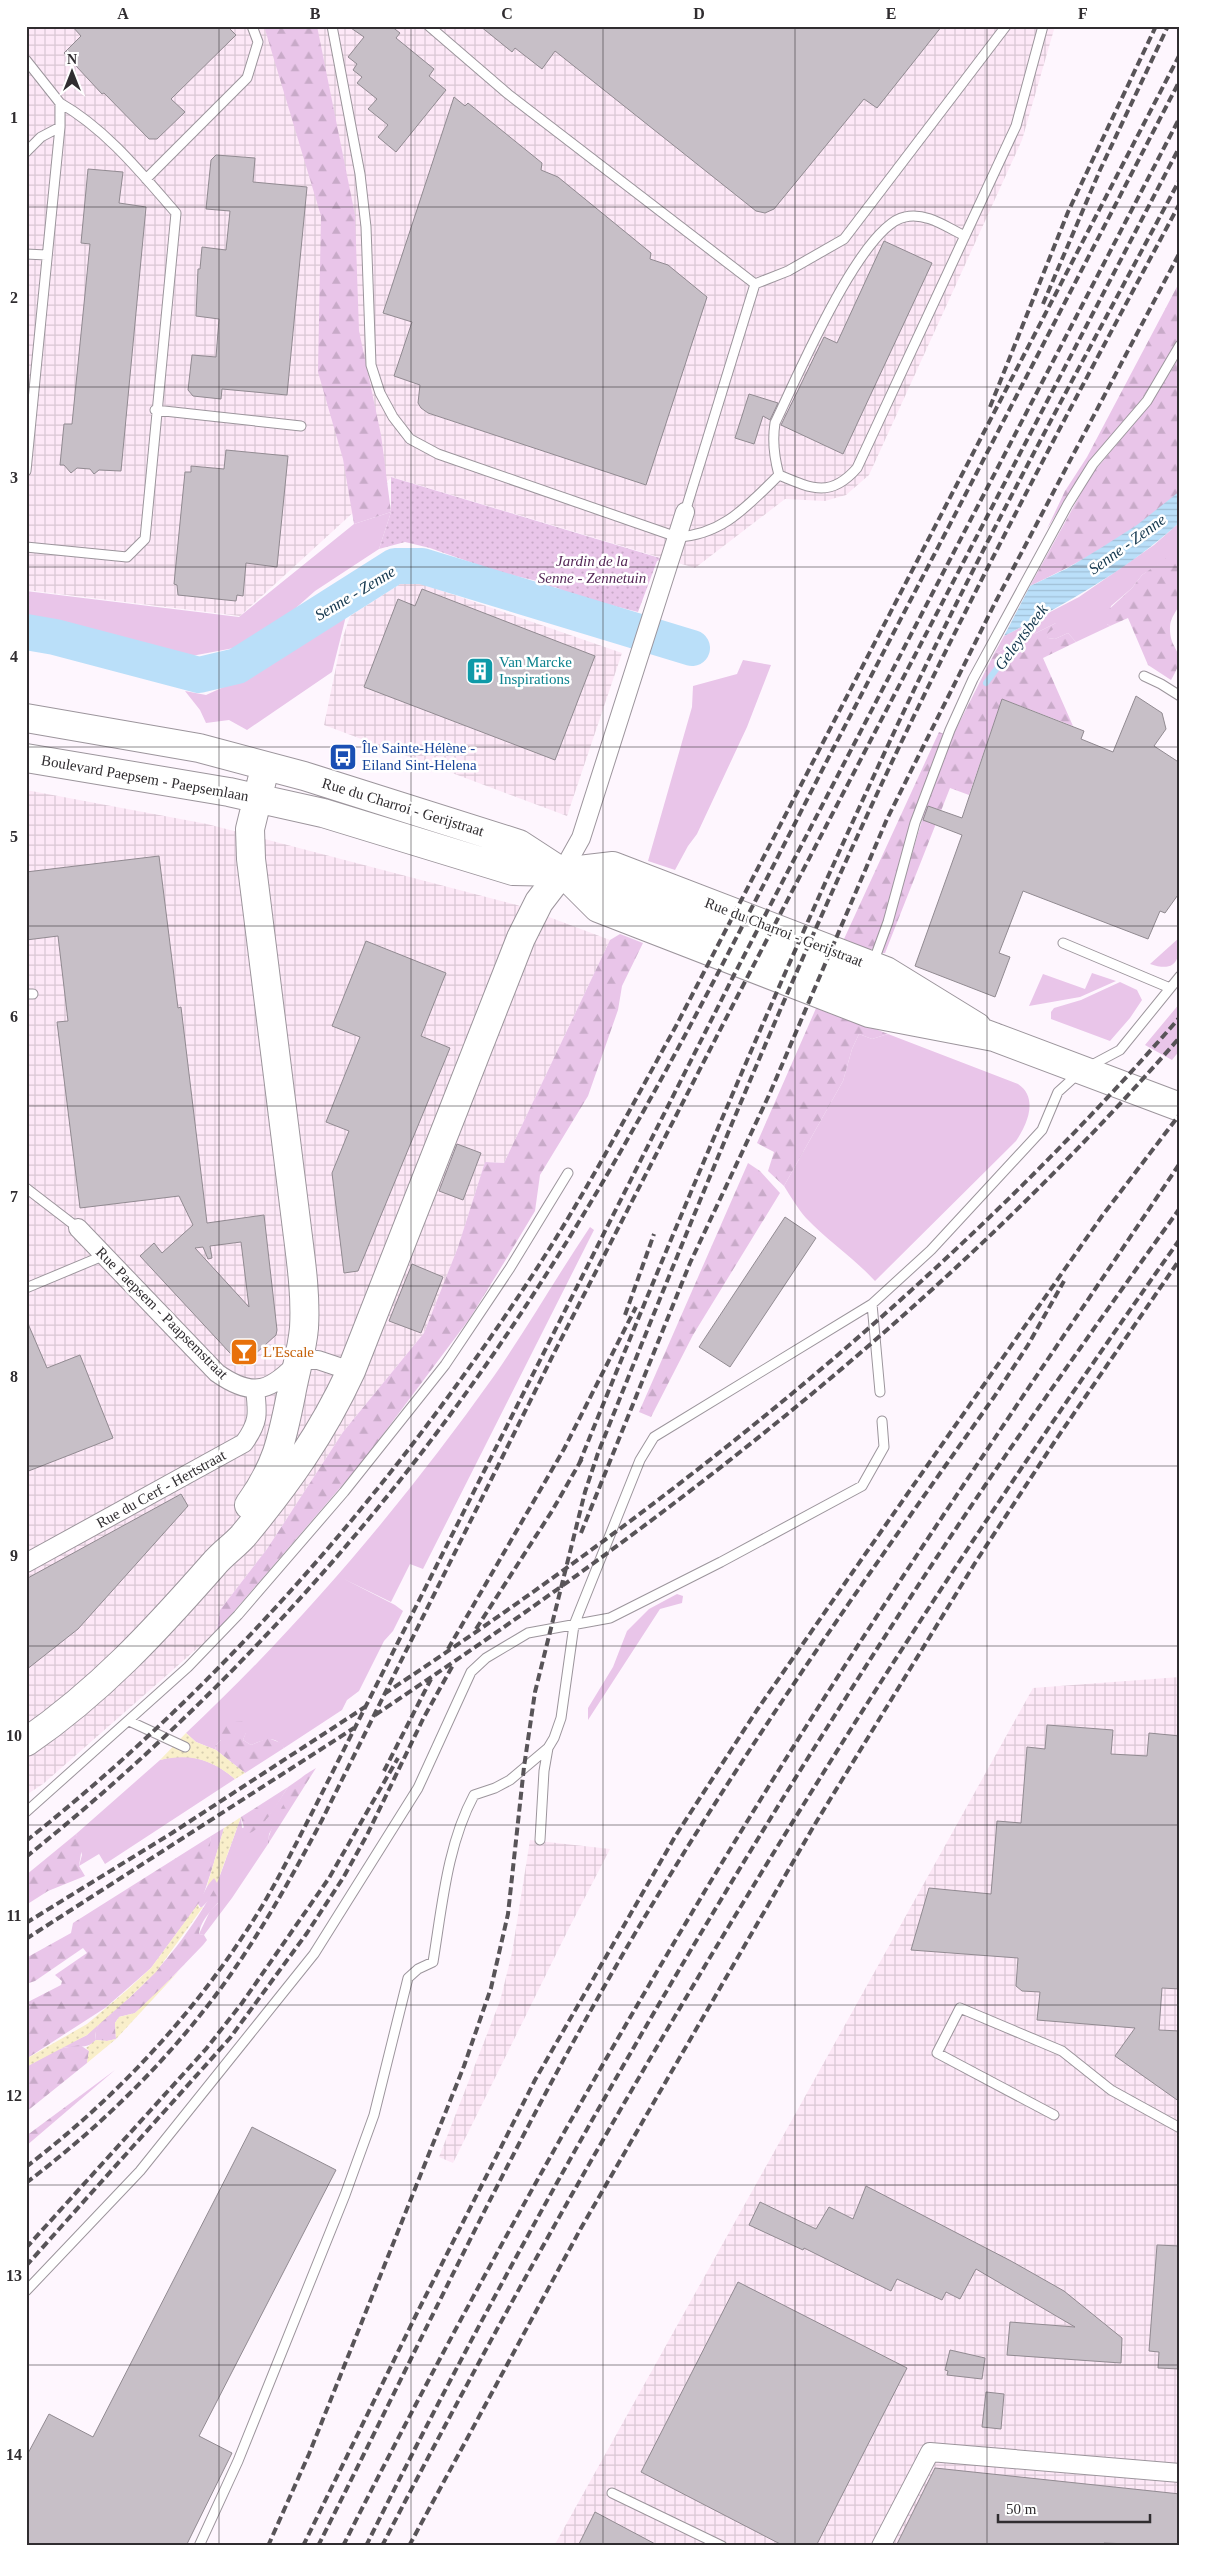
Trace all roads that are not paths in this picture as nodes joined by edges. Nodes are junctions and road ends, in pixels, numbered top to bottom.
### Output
1 (252, 26) edge
2 (332, 26) edge
3 (429, 26) edge
4 (1006, 26) edge
5 (1043, 26) edge
6 (26, 60) edge
7 (60, 103) junction
8 (60, 127) junction
9 (26, 152) edge
10 (146, 179) junction
11 (965, 236) junction
12 (26, 254) edge
13 (46, 255) junction
14 (755, 284) junction
15 (1180, 345) edge
16 (155, 410) junction
17 (301, 426) dead end
18 (26, 471) edge
19 (779, 475) junction
20 (685, 512) joint
21 (677, 537) junction
22 (26, 548) edge
23 (1144, 676) dead end
24 (1180, 696) edge
25 (26, 718) edge
26 (26, 758) edge
27 (266, 767) junction
28 (256, 798) junction
29 (562, 872) junction
30 (1063, 943) dead end
31 (872, 966) junction
32 (1180, 976) edge
33 (1170, 988) junction
34 (994, 1037) junction
35 (1082, 1071) junction
36 (1180, 1096) edge
37 (1180, 1107) edge
38 (1180, 1125) edge
39 (568, 1172) dead end
40 (26, 1188) edge
41 (78, 1228) joint
42 (105, 1255) junction
43 (26, 1288) edge
44 (872, 1304) junction
45 (300, 1360) junction
46 (351, 1371) junction
47 (255, 1389) junction
48 (880, 1392) dead end
49 (882, 1421) dead end
50 (26, 1563) edge
51 (214, 1563) junction
52 (574, 1625) junction
53 (129, 1721) junction
54 (26, 1742) edge
55 (185, 1747) dead end
56 (548, 1748) junction
57 (26, 1812) edge
58 (540, 1840) dead end
59 (1054, 2115) dead end
60 (1180, 2128) edge
61 (26, 2291) edge
62 (1180, 2472) edge
63 (612, 2493) dead end
64 (198, 2546) edge
65 (722, 2546) edge
66 (881, 2546) edge

1 - 10 lane
2 - 21 lane
3 - 14 lane
4 - 14 lane
5 - 11 lane
6 - 7 lane
7 - 8 lane
7 - 10 lane
8 - 9 lane
8 - 13 lane
10 - 16 lane
11 - 19 lane
11 - 19 lane
12 - 13 lane
13 - 18 lane
14 - 20 lane
15 - 31 lane
16 - 17 lane
16 - 22 lane
19 - 21 lane
20 - 21 street
21 - 29 street
23 - 24 lane
25 - 27 main road
26 - 28 main road, Boulevard Paepsem - Paepsemlaan
27 - 28 main road, Boulevard Paepsem - Paepsemlaan
27 - 29 main road, Rue du Charroi - Gerijstraat
28 - 29 main road, Rue du Charroi - Gerijstraat
28 - 45 main road
29 - 31 main road, Rue du Charroi - Gerijstraat
29 - 34 main road, Rue du Charroi - Gerijstraat
29 - 46 main road
30 - 33 lane
31 - 34 main road, Rue du Charroi - Gerijstraat
32 - 33 lane
33 - 35 lane
34 - 35 main road, Rue du Charroi - Gerijstraat
35 - 36 main road, Rue du Charroi - Gerijstraat
35 - 37 main road, Rue du Charroi - Gerijstraat
35 - 38 main road, Rue du Charroi - Gerijstraat
35 - 44 lane
39 - 53 lane
40 - 41 lane
41 - 42 street, Rue Paepsem - Paapsemstraat
42 - 43 lane
42 - 47 street, Rue Paepsem - Paapsemstraat
44 - 48 lane
44 - 52 lane
45 - 46 street
45 - 47 street
45 - 51 main road
46 - 51 main road
47 - 50 street, Rue du Cerf - Hertstraat
49 - 52 lane
51 - 54 main road
52 - 56 lane
52 - 61 lane
53 - 55 lane
53 - 57 lane
56 - 58 lane
56 - 64 lane
59 - 60 lane
62 - 66 street
63 - 65 lane

